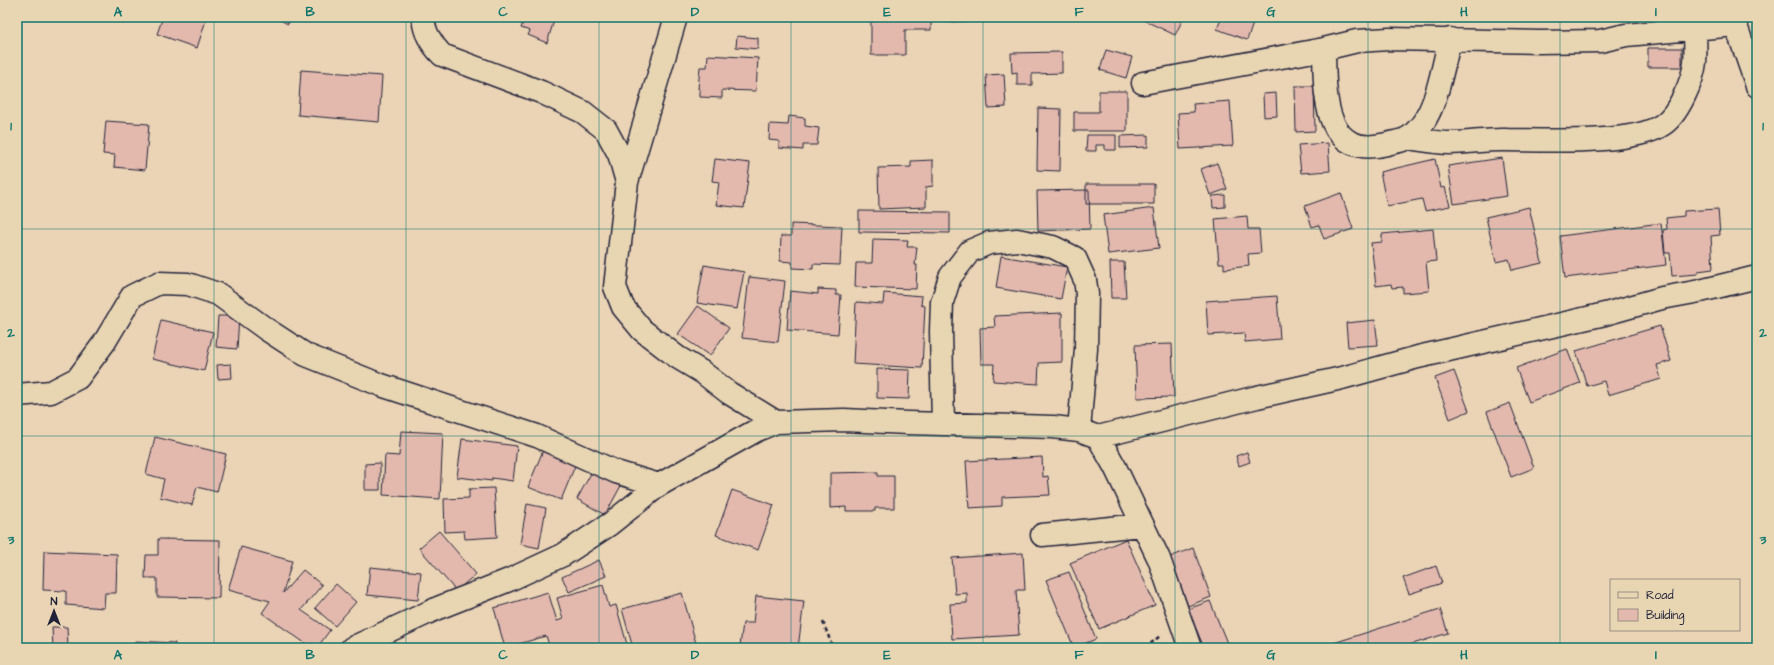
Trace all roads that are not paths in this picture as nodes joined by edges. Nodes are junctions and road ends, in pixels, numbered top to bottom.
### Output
1 (424, 17) edge
2 (676, 17) edge
3 (1735, 21) edge
4 (1695, 29) junction
5 (1450, 39) junction
6 (1324, 49) junction
7 (1143, 83) dead end
8 (1757, 86) edge
9 (1407, 138) junction
10 (627, 182) junction
11 (1757, 277) edge
12 (17, 395) edge
13 (776, 422) junction
14 (943, 424) junction
15 (1089, 434) junction
16 (659, 485) junction
17 (1141, 524) junction
18 (1042, 535) dead end
19 (352, 648) edge
20 (1190, 648) edge

1 - 10 street
2 - 10 street
3 - 4 street
3 - 8 street
4 - 5 street
4 - 9 street
5 - 6 street
5 - 9 street
6 - 7 street
6 - 9 street
10 - 13 street
11 - 15 street
12 - 16 street
13 - 14 street
13 - 16 street
14 - 15 street
14 - 15 street
15 - 17 street
16 - 19 street
17 - 18 street
17 - 20 street

